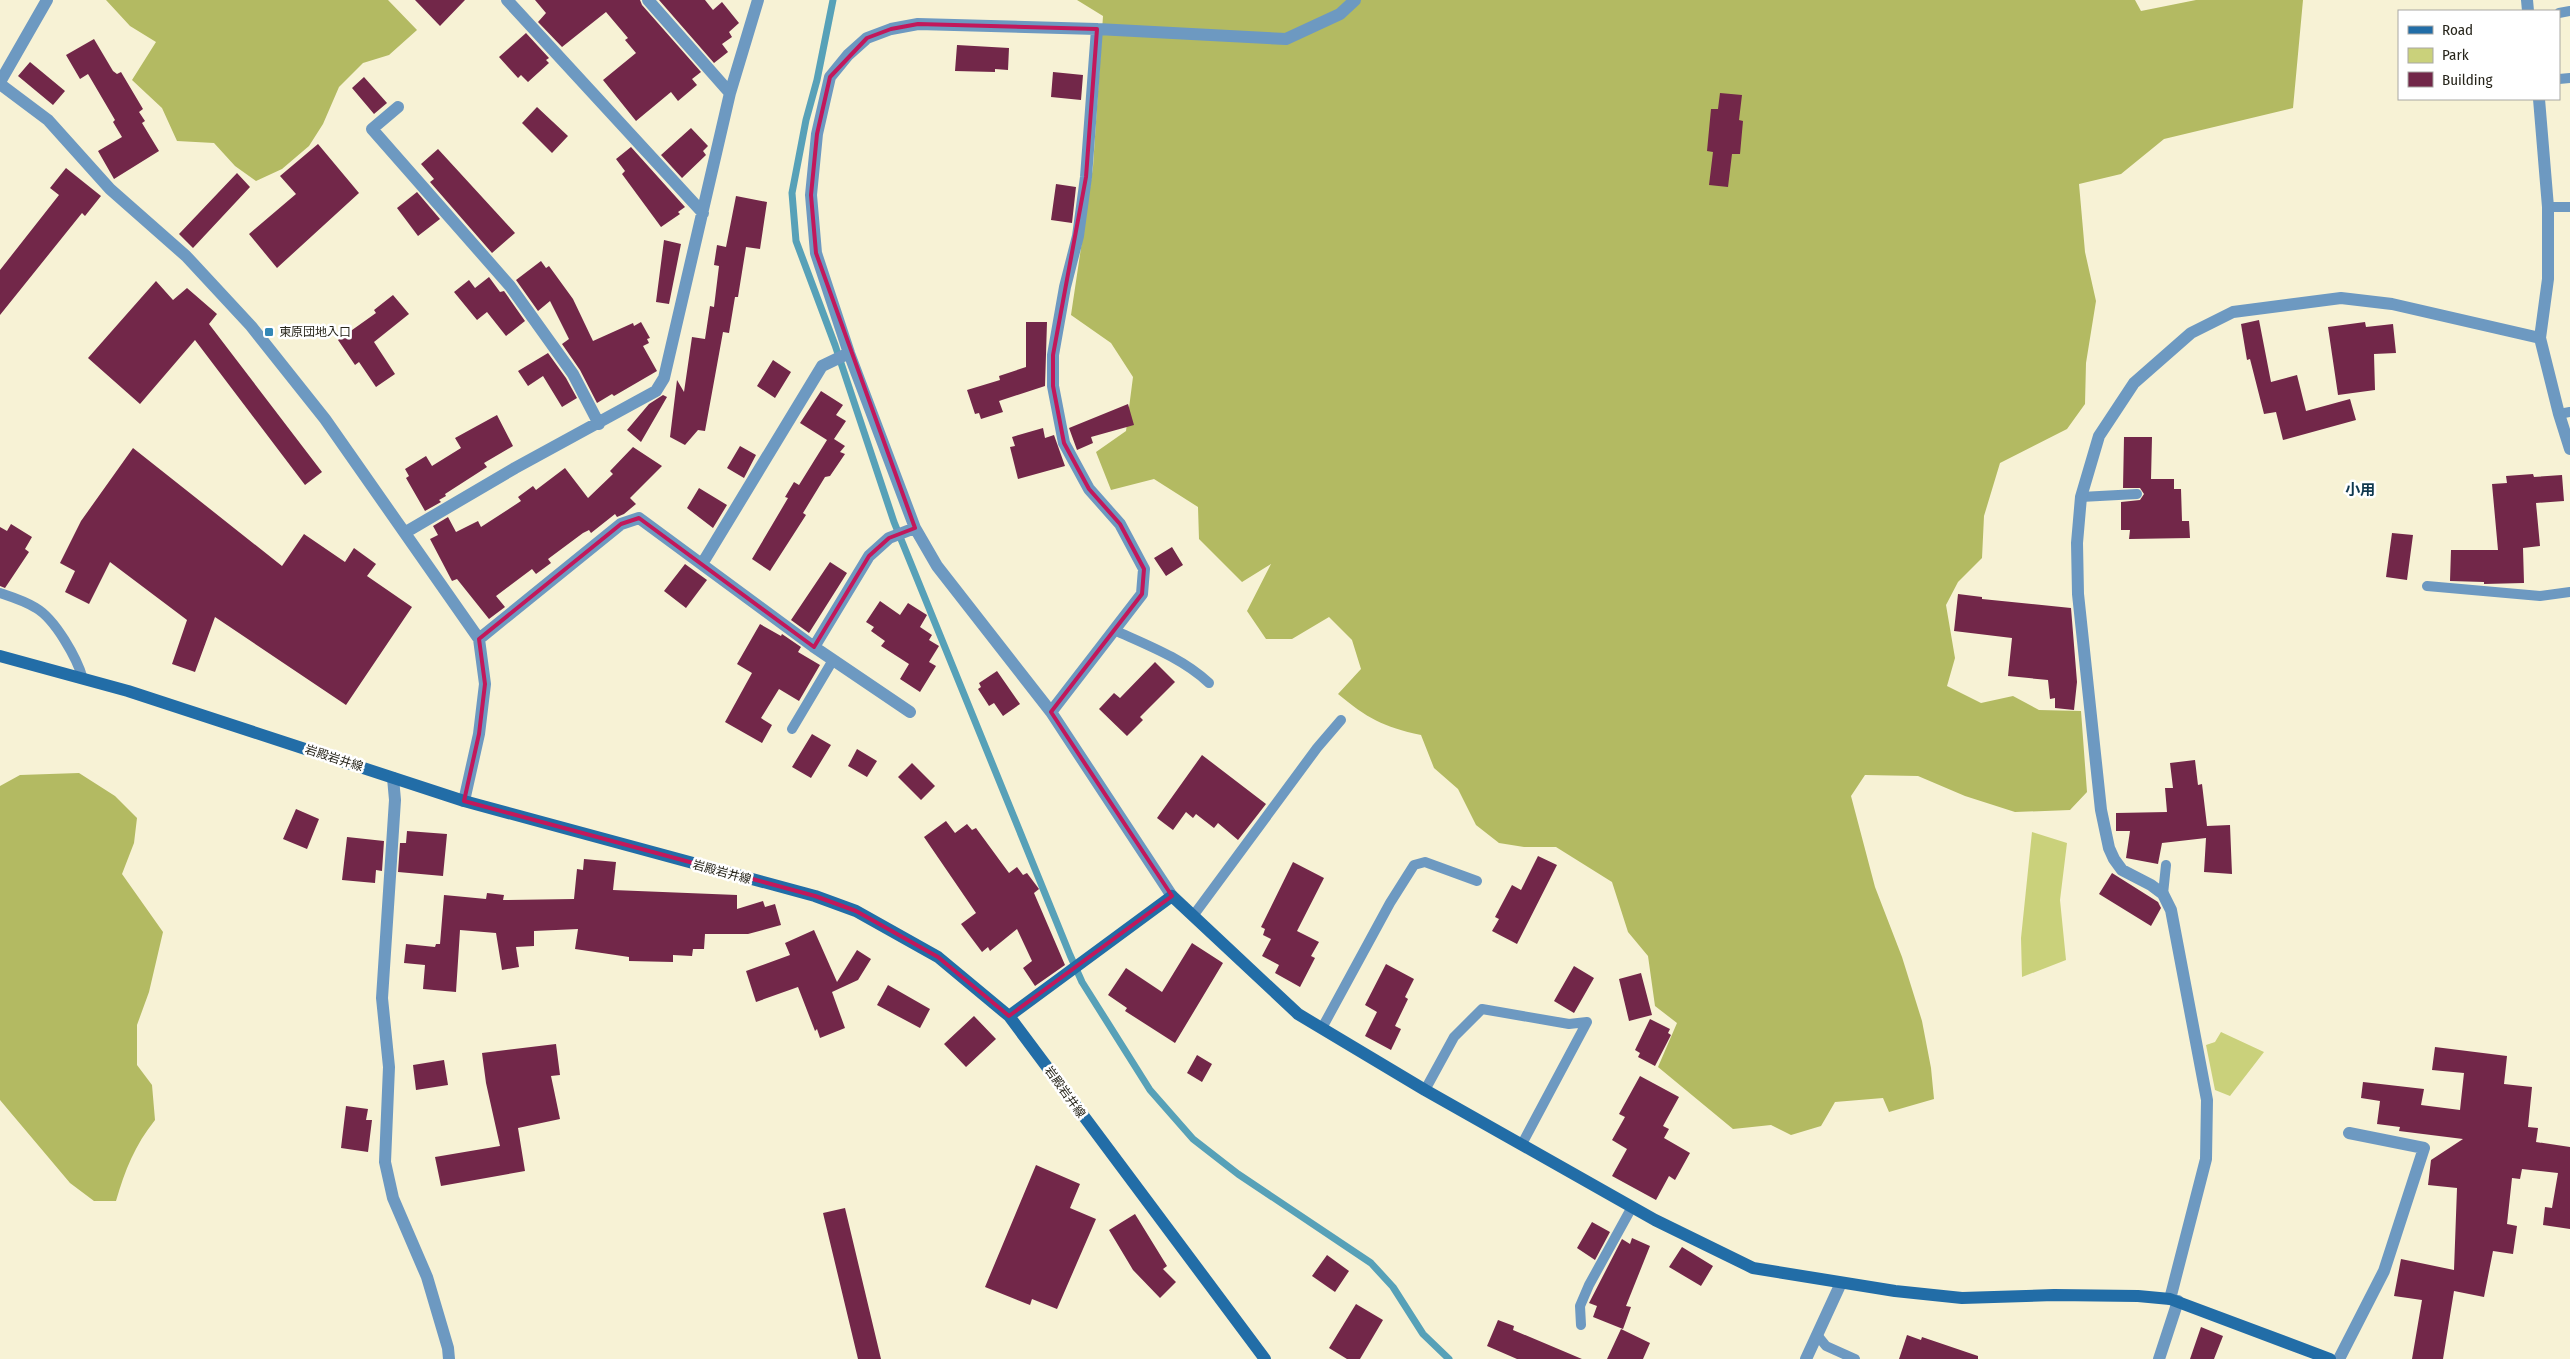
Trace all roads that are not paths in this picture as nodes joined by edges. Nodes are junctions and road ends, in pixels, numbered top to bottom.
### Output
1 (47, 0) edge
2 (507, 0) edge
3 (648, 0) edge
4 (758, 0) edge
5 (1355, 0) edge
6 (1097, 29) junction
7 (0, 83) edge
8 (730, 94) junction
9 (2539, 100) edge
10 (398, 107) dead end
11 (2570, 207) edge
12 (2548, 208) junction
13 (703, 213) junction
14 (2540, 338) junction
15 (849, 353) junction
16 (2564, 413) edge
17 (599, 424) junction
18 (2570, 449) edge
19 (2137, 494) dead end
20 (2081, 497) junction
21 (915, 528) junction
22 (406, 532) junction
23 (702, 564) junction
24 (2427, 586) dead end
25 (2570, 592) edge
26 (0, 593) edge
27 (1114, 630) junction
28 (479, 640) junction
29 (814, 647) junction
30 (0, 656) edge
31 (833, 660) junction
32 (83, 679) junction
33 (1209, 683) dead end
34 (910, 712) dead end
35 (1051, 712) junction
36 (1341, 720) dead end
37 (792, 729) dead end
38 (392, 778) junction
39 (464, 801) junction
40 (2166, 866) dead end
41 (1477, 881) dead end
42 (2163, 894) junction
43 (1172, 896) junction
44 (1193, 916) junction
45 (1009, 1016) junction
46 (1322, 1028) junction
47 (1425, 1090) junction
48 (2349, 1133) dead end
49 (1522, 1144) junction
50 (1632, 1207) junction
51 (1841, 1284) junction
52 (2174, 1300) junction
53 (1581, 1325) dead end
54 (1818, 1336) junction
55 (449, 1359) edge
56 (1266, 1359) edge
57 (1806, 1359) edge
58 (1855, 1359) edge
59 (2159, 1359) edge
60 (2330, 1359) edge
61 (2339, 1359) edge

1 - 7 street
2 - 13 street
3 - 8 street
4 - 8 street
5 - 6 street
6 - 15 street
6 - 27 street
7 - 22 street
8 - 13 street
9 - 12 street
10 - 17 street
11 - 12 lane
12 - 14 street
13 - 17 street
14 - 16 street
14 - 20 street
15 - 21 street
15 - 23 street
16 - 18 street
17 - 22 street
19 - 20 lane
20 - 42 street
21 - 29 street
21 - 35 street
22 - 28 street
23 - 28 street
23 - 29 street
24 - 25 lane
26 - 32 lane
27 - 33 lane
27 - 35 street
28 - 39 street
29 - 31 street
30 - 32 main road, 岩殿岩井線
31 - 34 street
31 - 37 lane
32 - 38 main road, 岩殿岩井線
35 - 43 street
36 - 44 lane
38 - 39 main road, 岩殿岩井線
38 - 55 street
39 - 45 main road, 岩殿岩井線
40 - 42 lane
41 - 46 lane
42 - 52 street
43 - 44 main road
43 - 45 main road
44 - 46 main road
45 - 56 main road, 岩殿岩井線
46 - 47 main road
47 - 49 main road
47 - 49 lane
48 - 61 street
49 - 50 main road
50 - 51 main road
50 - 53 lane
51 - 52 main road
51 - 54 street
52 - 59 street
52 - 60 main road
54 - 57 street
54 - 58 lane

